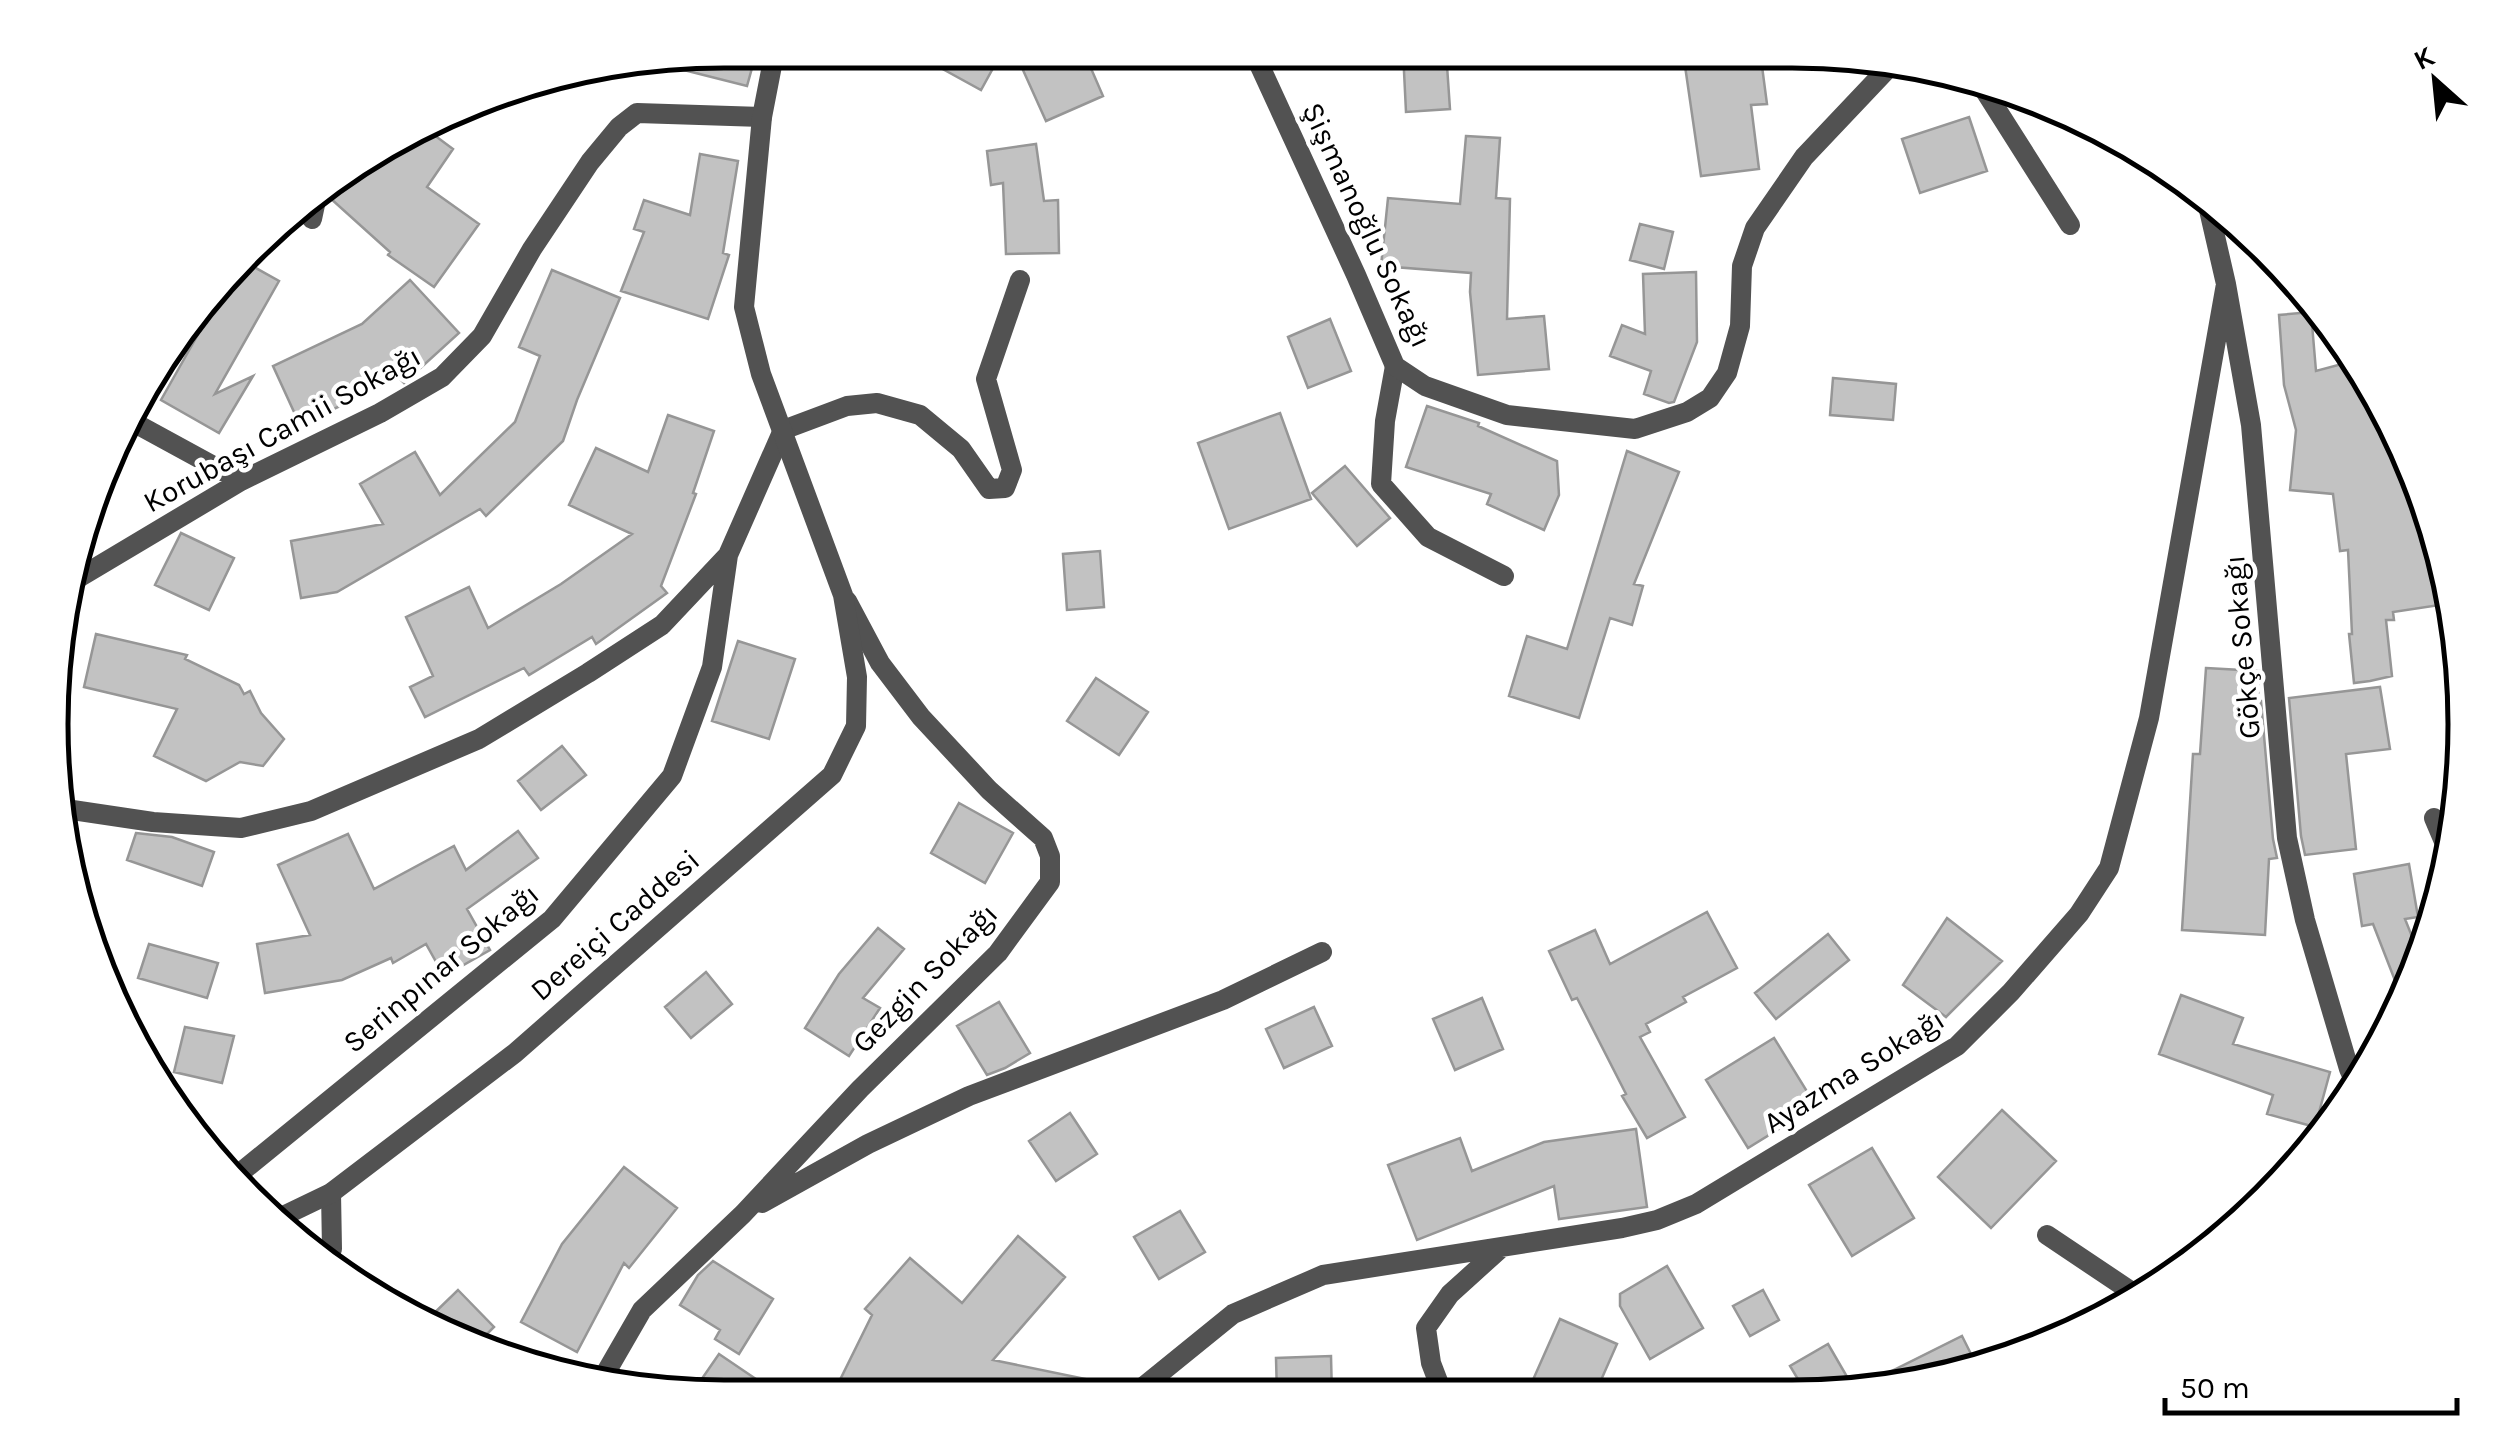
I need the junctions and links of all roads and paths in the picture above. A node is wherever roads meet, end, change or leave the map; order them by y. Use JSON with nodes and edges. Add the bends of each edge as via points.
{"nodes":[{"id":1,"x":772,"y":68,"type":"edge"},
{"id":2,"x":1261,"y":68,"type":"edge"},
{"id":3,"x":1883,"y":74,"type":"edge"},
{"id":4,"x":1990,"y":98,"type":"edge"},
{"id":5,"x":762,"y":117,"type":"junction"},
{"id":6,"x":314,"y":212,"type":"edge"},
{"id":7,"x":312,"y":219,"type":"dead end"},
{"id":8,"x":2211,"y":220,"type":"edge"},
{"id":9,"x":2070,"y":226,"type":"dead end"},
{"id":10,"x":1020,"y":280,"type":"dead end"},
{"id":11,"x":2226,"y":284,"type":"junction"},
{"id":12,"x":1396,"y":366,"type":"junction"},
{"id":13,"x":139,"y":426,"type":"edge"},
{"id":14,"x":783,"y":430,"type":"junction"},
{"id":15,"x":241,"y":481,"type":"junction"},
{"id":16,"x":728,"y":555,"type":"junction"},
{"id":17,"x":85,"y":574,"type":"edge"},
{"id":18,"x":1504,"y":576,"type":"dead end"},
{"id":19,"x":844,"y":595,"type":"junction"},
{"id":20,"x":73,"y":810,"type":"edge"},
{"id":21,"x":2434,"y":818,"type":"dead end"},
{"id":22,"x":2439,"y":829,"type":"edge"},
{"id":23,"x":1322,"y":952,"type":"dead end"},
{"id":24,"x":2349,"y":1069,"type":"edge"},
{"id":25,"x":243,"y":1170,"type":"edge"},
{"id":26,"x":331,"y":1193,"type":"junction"},
{"id":27,"x":287,"y":1214,"type":"edge"},
{"id":28,"x":743,"y":1214,"type":"junction"},
{"id":29,"x":2047,"y":1235,"type":"dead end"},
{"id":30,"x":1502,"y":1247,"type":"junction"},
{"id":31,"x":331,"y":1250,"type":"edge"},
{"id":32,"x":2127,"y":1288,"type":"edge"},
{"id":33,"x":607,"y":1370,"type":"edge"},
{"id":34,"x":1152,"y":1380,"type":"edge"},
{"id":35,"x":1438,"y":1380,"type":"edge"}],
"edges":[{"from":1,"to":5,"type":"street"},
{"from":2,"to":12,"type":"street","name":"Şişmanoğlu Sokağı"},
{"from":3,"to":12,"type":"street","name":"Şişmanoğlu Sokağı","via":[[1804,156],[1755,228],[1742,266],[1740,326],[1726,373],[1710,398],[1687,412],[1635,429],[1507,415],[1425,386]]},
{"from":4,"to":9,"type":"street"},
{"from":5,"to":14,"type":"street","via":[[744,307]]},
{"from":5,"to":15,"type":"street","name":"Korubaşı Camii Sokağı","via":[[637,113],[590,162],[482,336],[442,377]]},
{"from":6,"to":7,"type":"street"},
{"from":8,"to":11,"type":"street","name":"Gökçe Sokağı"},
{"from":10,"to":14,"type":"street","via":[[986,379],[1012,470],[1005,488],[989,489],[961,449],[920,415],[877,403],[847,406]]},
{"from":11,"to":24,"type":"street","name":"Gökçe Sokağı","via":[[2251,425],[2288,838]]},
{"from":11,"to":30,"type":"street","name":"Ayazma Sokağı","via":[[2148,718],[2109,868],[2079,914],[1956,1046],[1696,1204],[1622,1228]]},
{"from":12,"to":18,"type":"street","via":[[1384,420],[1381,484],[1428,538]]},
{"from":13,"to":15,"type":"street"},
{"from":14,"to":16,"type":"street"},
{"from":14,"to":19,"type":"street"},
{"from":15,"to":17,"type":"street","name":"Korubaşı Camii Sokağı"},
{"from":16,"to":20,"type":"street","via":[[662,624],[588,674],[478,740],[312,812],[241,828]]},
{"from":16,"to":25,"type":"street","name":"Serinpınar Sokağı","via":[[712,667],[672,776],[552,919]]},
{"from":19,"to":26,"type":"street","name":"Dereiçi Caddesi","via":[[857,677],[856,726],[832,775],[515,1053]]},
{"from":19,"to":28,"type":"street","name":"Gezgin Sokağı","via":[[880,663],[922,717],[1044,838],[1050,882],[998,953]]},
{"from":21,"to":22,"type":"street"},
{"from":23,"to":28,"type":"street","via":[[1223,1000],[969,1096]]},
{"from":26,"to":27,"type":"street","name":"Dereiçi Caddesi"},
{"from":26,"to":31,"type":"street"},
{"from":28,"to":33,"type":"street","name":"Gezgin Sokağı","via":[[642,1310]]},
{"from":29,"to":32,"type":"street"},
{"from":30,"to":34,"type":"street","name":"Ayazma Sokağı","via":[[1323,1275],[1234,1314]]},
{"from":30,"to":35,"type":"street","via":[[1450,1294],[1426,1328]]}]}
